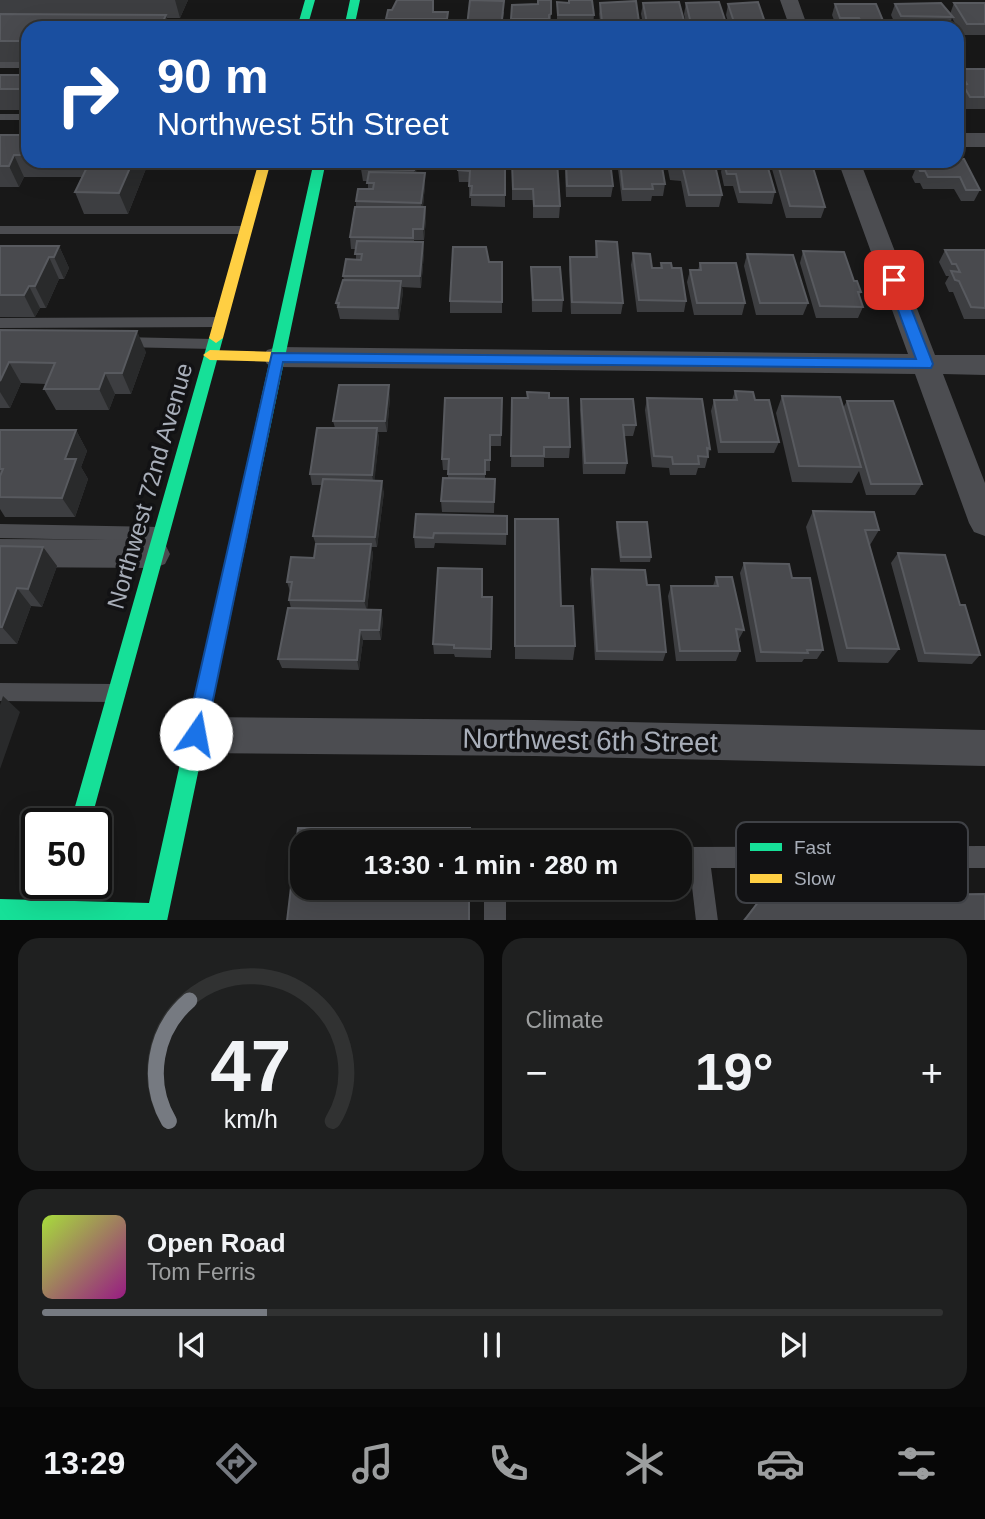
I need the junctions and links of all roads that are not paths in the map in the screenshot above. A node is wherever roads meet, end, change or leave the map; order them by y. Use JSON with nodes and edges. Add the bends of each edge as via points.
{"nodes":[{"id":1,"x":310,"y":0,"type":"edge"},
{"id":2,"x":355,"y":0,"type":"edge"},
{"id":3,"x":789,"y":0,"type":"edge"},
{"id":4,"x":304,"y":21,"type":"edge"},
{"id":5,"x":350,"y":21,"type":"edge"},
{"id":6,"x":796,"y":21,"type":"edge"},
{"id":7,"x":0,"y":65,"type":"edge"},
{"id":8,"x":21,"y":65,"type":"edge"},
{"id":9,"x":0,"y":117,"type":"edge"},
{"id":10,"x":21,"y":117,"type":"edge"},
{"id":11,"x":964,"y":140,"type":"edge"},
{"id":12,"x":985,"y":140,"type":"edge"},
{"id":13,"x":263,"y":168,"type":"edge"},
{"id":14,"x":318,"y":168,"type":"edge"},
{"id":15,"x":852,"y":168,"type":"edge"},
{"id":16,"x":0,"y":230,"type":"edge"},
{"id":17,"x":246,"y":230,"type":"junction"},
{"id":18,"x":220,"y":322,"type":"junction"},
{"id":19,"x":0,"y":323,"type":"edge"},
{"id":20,"x":105,"y":341,"type":"edge"},
{"id":21,"x":212,"y":349,"type":"junction"},
{"id":22,"x":277,"y":357,"type":"junction"},
{"id":23,"x":925,"y":364,"type":"junction"},
{"id":24,"x":985,"y":365,"type":"edge"},
{"id":25,"x":985,"y":523,"type":"edge"},
{"id":26,"x":0,"y":531,"type":"edge"},
{"id":27,"x":157,"y":544,"type":"junction"},
{"id":28,"x":0,"y":552,"type":"edge"},
{"id":29,"x":0,"y":692,"type":"edge"},
{"id":30,"x":116,"y":693,"type":"junction"},
{"id":31,"x":196,"y":734,"type":"junction"},
{"id":32,"x":985,"y":748,"type":"edge"},
{"id":33,"x":84,"y":808,"type":"edge"},
{"id":34,"x":692,"y":858,"type":"edge"},
{"id":35,"x":736,"y":858,"type":"edge"},
{"id":36,"x":692,"y":865,"type":"edge"},
{"id":37,"x":58,"y":899,"type":"edge"},
{"id":38,"x":495,"y":900,"type":"edge"},
{"id":39,"x":0,"y":910,"type":"edge"},
{"id":40,"x":54,"y":916,"type":"edge"},
{"id":41,"x":157,"y":917,"type":"edge"},
{"id":42,"x":495,"y":920,"type":"edge"},
{"id":43,"x":707,"y":920,"type":"edge"}],
"edges":[{"from":1,"to":4,"type":"main road"},
{"from":2,"to":5,"type":"main road"},
{"from":3,"to":6,"type":"street"},
{"from":7,"to":8,"type":"lane"},
{"from":9,"to":10,"type":"lane"},
{"from":11,"to":12,"type":"street"},
{"from":13,"to":17,"type":"main road","name":"Northwest 72nd Avenue"},
{"from":14,"to":22,"type":"main road"},
{"from":15,"to":23,"type":"street"},
{"from":16,"to":17,"type":"lane"},
{"from":17,"to":18,"type":"main road","name":"Northwest 72nd Avenue"},
{"from":18,"to":19,"type":"lane"},
{"from":18,"to":21,"type":"main road","name":"Northwest 72nd Avenue"},
{"from":20,"to":21,"type":"lane"},
{"from":21,"to":22,"type":"main road"},
{"from":21,"to":27,"type":"main road","name":"Northwest 72nd Avenue"},
{"from":22,"to":23,"type":"street"},
{"from":22,"to":31,"type":"main road"},
{"from":23,"to":24,"type":"street"},
{"from":23,"to":25,"type":"street"},
{"from":26,"to":27,"type":"lane"},
{"from":27,"to":28,"type":"street"},
{"from":27,"to":30,"type":"main road","name":"Northwest 72nd Avenue"},
{"from":29,"to":30,"type":"lane"},
{"from":30,"to":33,"type":"main road","name":"Northwest 72nd Avenue"},
{"from":31,"to":32,"type":"street","name":"Northwest 6th Street"},
{"from":31,"to":41,"type":"main road"},
{"from":34,"to":35,"type":"lane"},
{"from":36,"to":43,"type":"lane"},
{"from":37,"to":40,"type":"main road"},
{"from":38,"to":42,"type":"lane"},
{"from":39,"to":40,"type":"main road"},
{"from":40,"to":41,"type":"main road"}]}
